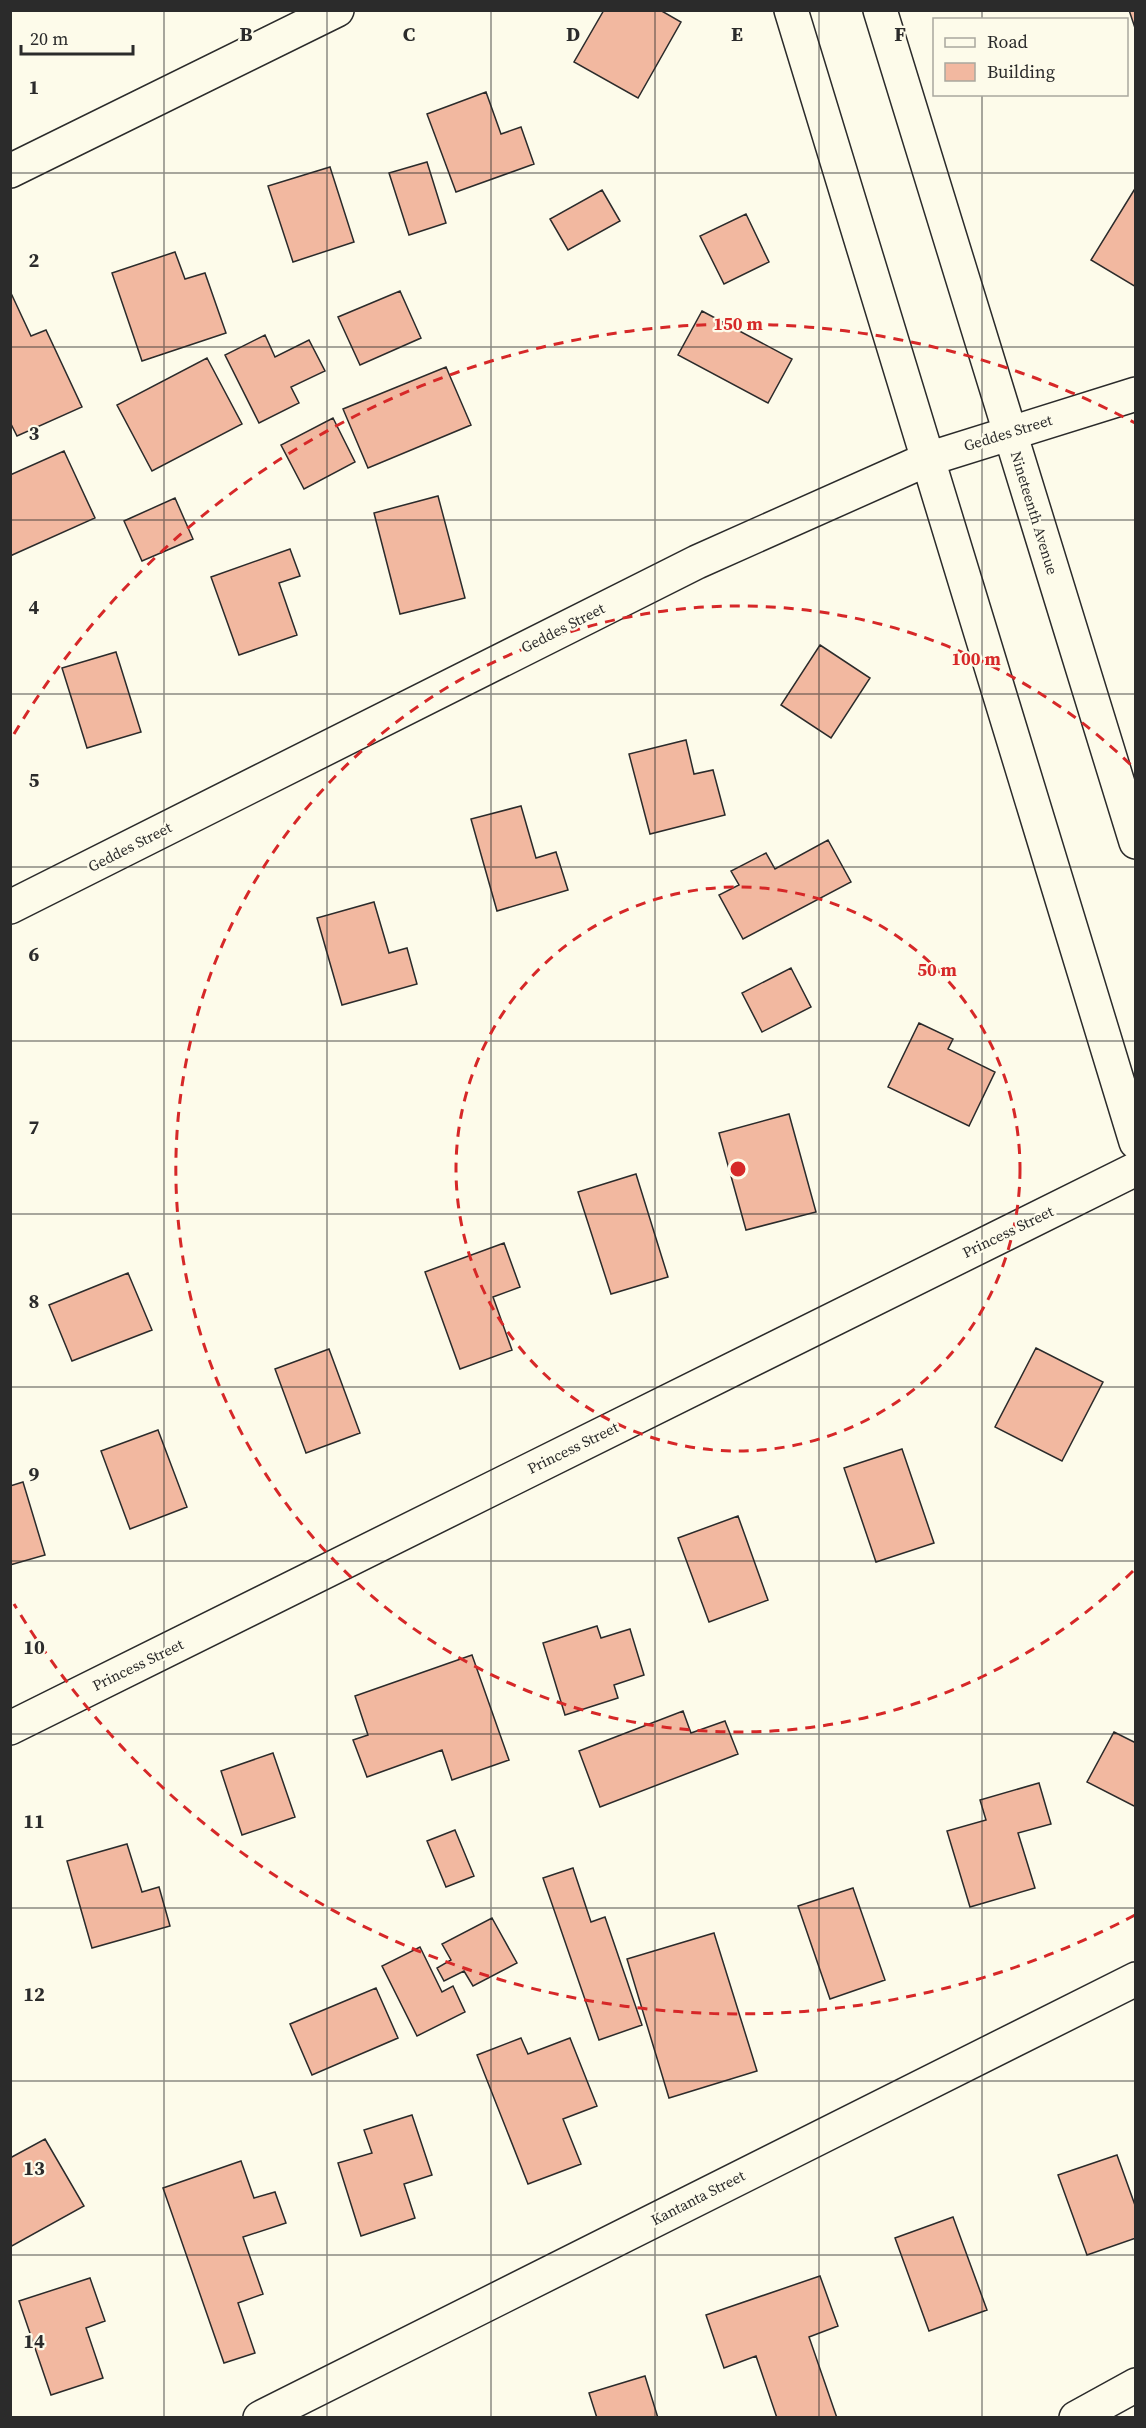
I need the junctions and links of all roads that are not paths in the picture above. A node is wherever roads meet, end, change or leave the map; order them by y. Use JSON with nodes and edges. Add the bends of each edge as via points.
{"nodes":[{"id":1,"x":337,"y":10,"type":"edge"},
{"id":2,"x":791,"y":10,"type":"edge"},
{"id":3,"x":880,"y":10,"type":"edge"},
{"id":4,"x":10,"y":171,"type":"edge"},
{"id":5,"x":1136,"y":394,"type":"edge"},
{"id":6,"x":1009,"y":433,"type":"junction"},
{"id":7,"x":928,"y":459,"type":"junction"},
{"id":8,"x":1136,"y":842,"type":"edge"},
{"id":9,"x":10,"y":907,"type":"edge"},
{"id":10,"x":1136,"y":1142,"type":"edge"},
{"id":11,"x":1136,"y":1169,"type":"edge"},
{"id":12,"x":10,"y":1728,"type":"edge"},
{"id":13,"x":1136,"y":1978,"type":"edge"},
{"id":14,"x":1136,"y":2385,"type":"edge"},
{"id":15,"x":260,"y":2418,"type":"edge"},
{"id":16,"x":1076,"y":2418,"type":"edge"}],
"edges":[{"from":1,"to":4,"type":"street"},
{"from":2,"to":7,"type":"street"},
{"from":3,"to":6,"type":"street","name":"Nineteenth Avenue"},
{"from":5,"to":6,"type":"street","name":"Geddes Street"},
{"from":6,"to":7,"type":"street","name":"Geddes Street"},
{"from":6,"to":8,"type":"street","name":"Nineteenth Avenue"},
{"from":7,"to":9,"type":"street","name":"Geddes Street","via":[[587,615]]},
{"from":7,"to":10,"type":"street"},
{"from":11,"to":12,"type":"street","name":"Princess Street"},
{"from":13,"to":15,"type":"street","name":"Kantanta Street"},
{"from":14,"to":16,"type":"street"}]}
